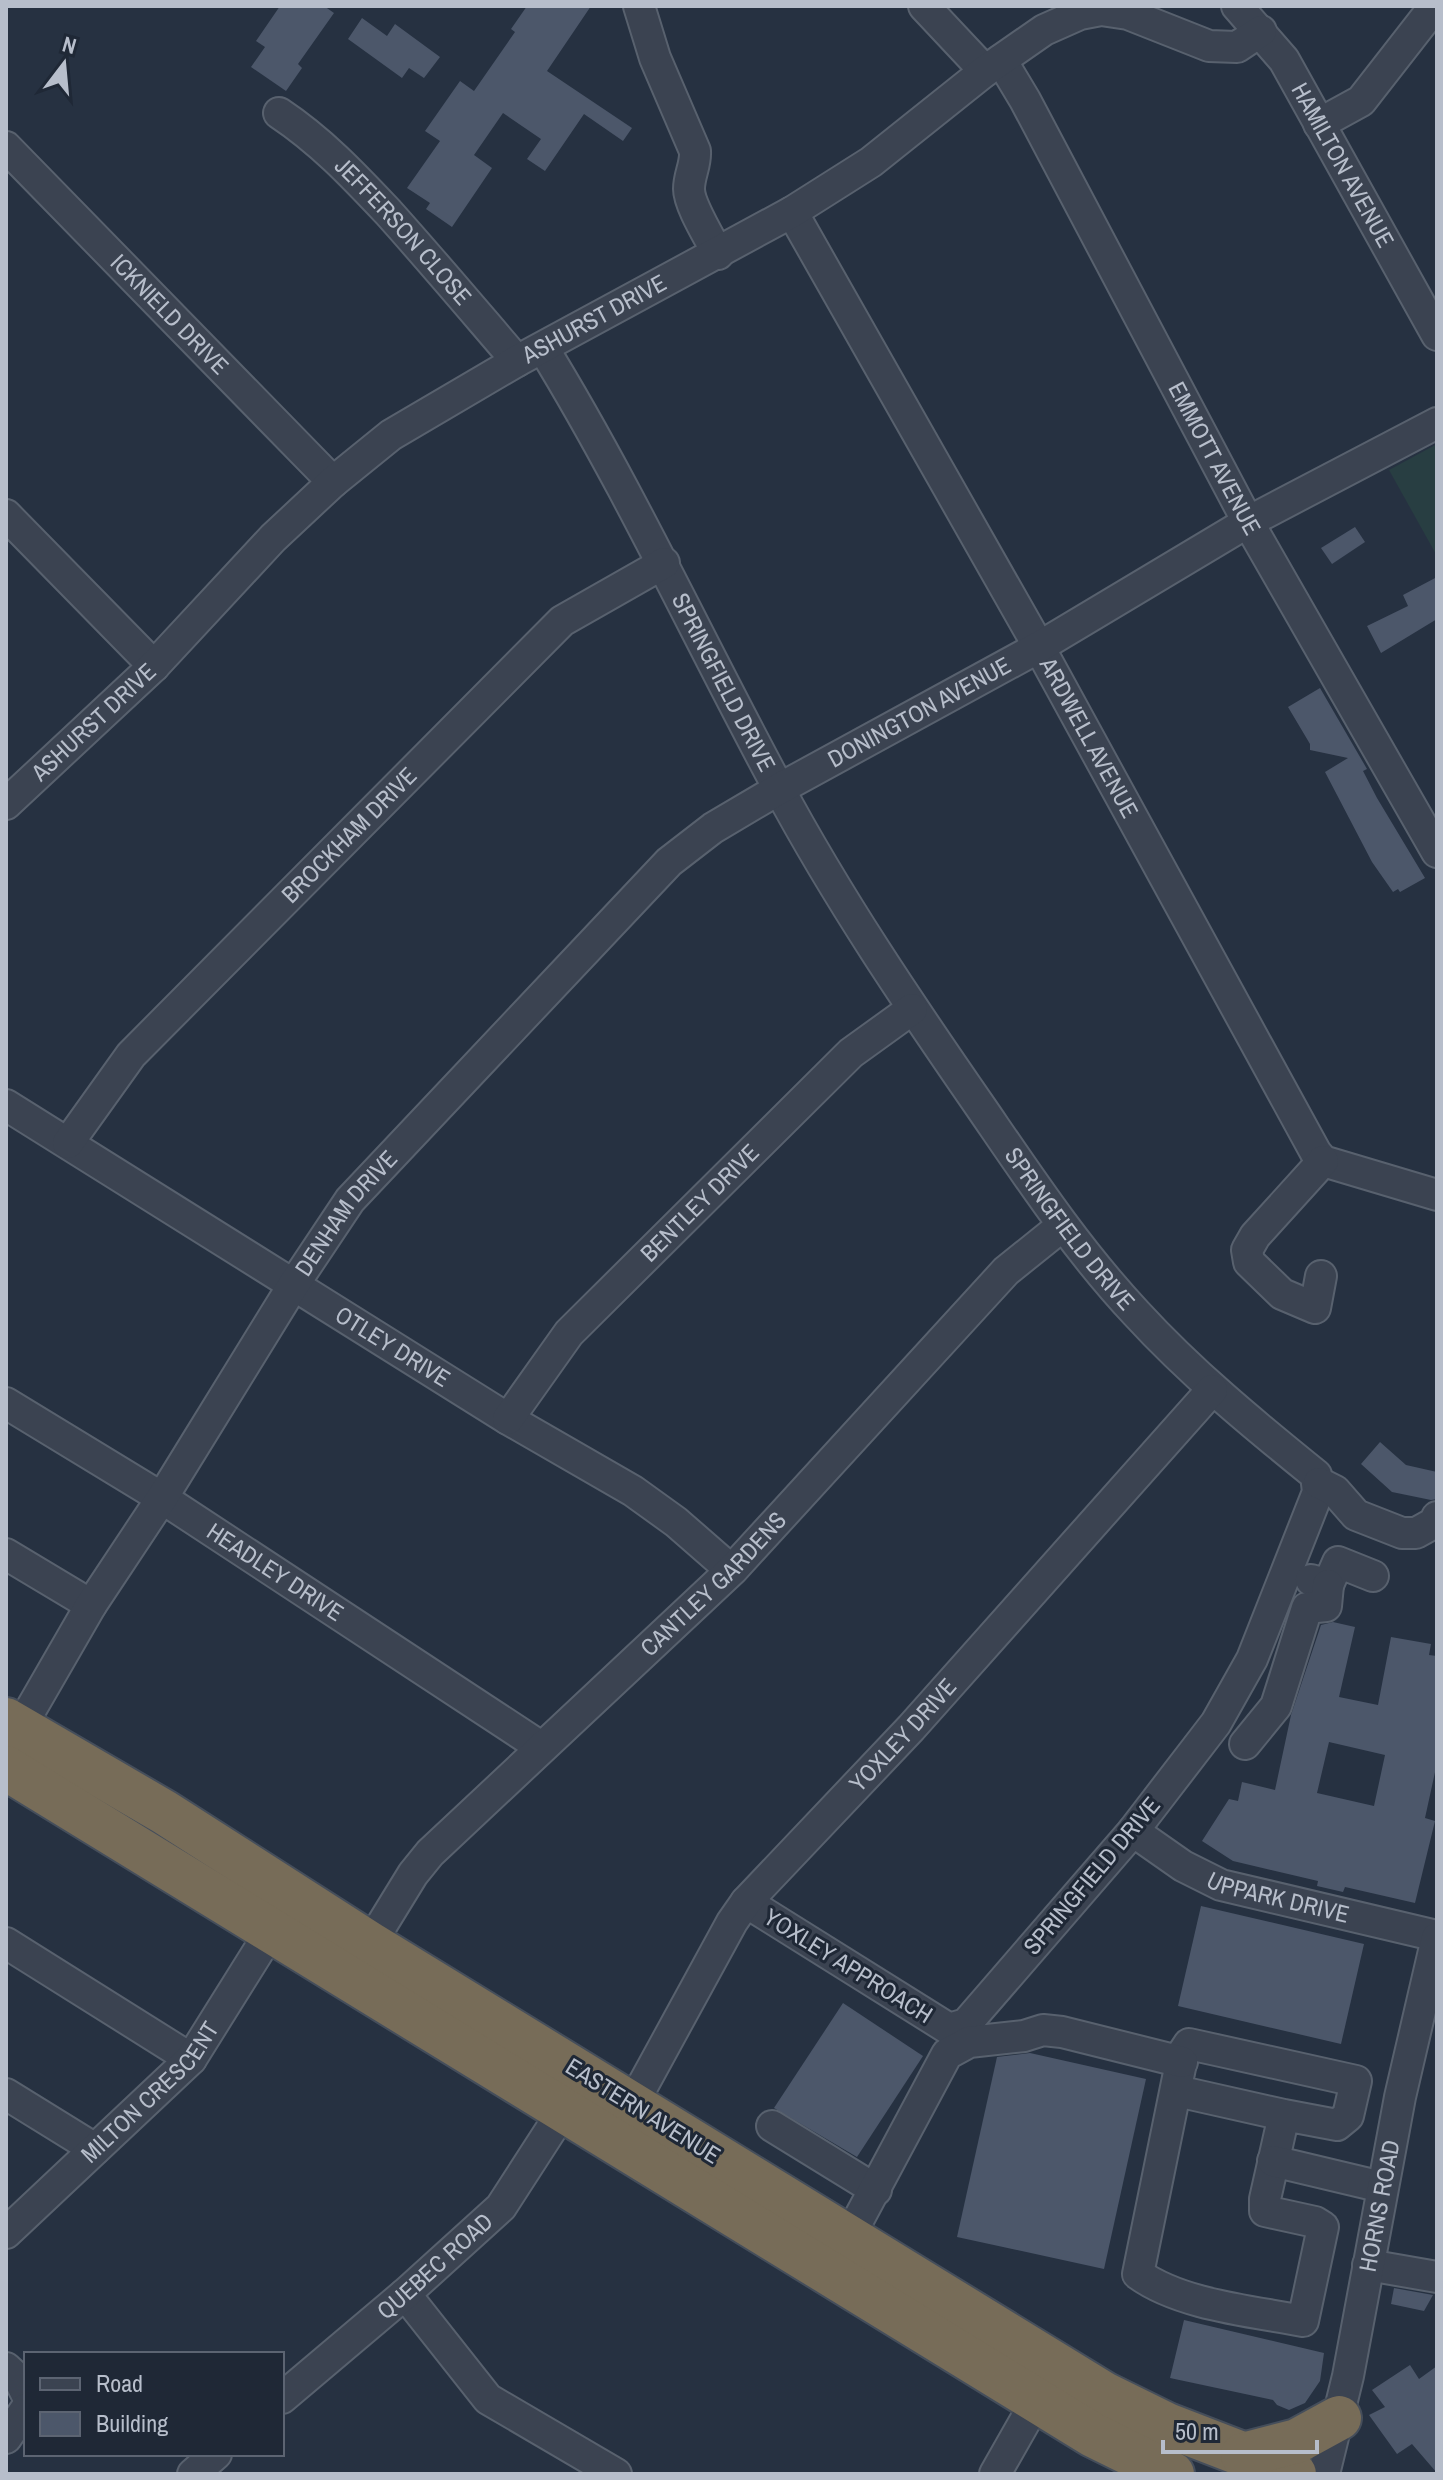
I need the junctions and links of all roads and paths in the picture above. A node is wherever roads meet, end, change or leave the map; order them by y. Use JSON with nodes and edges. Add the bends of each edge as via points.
{"nodes":[{"id":1,"x":639,"y":6,"type":"edge"},
{"id":2,"x":924,"y":6,"type":"edge"},
{"id":3,"x":1237,"y":6,"type":"edge"},
{"id":4,"x":1435,"y":6,"type":"edge"},
{"id":5,"x":1261,"y":31,"type":"junction"},
{"id":6,"x":993,"y":66,"type":"junction"},
{"id":7,"x":279,"y":113,"type":"dead end"},
{"id":8,"x":1319,"y":124,"type":"junction"},
{"id":9,"x":6,"y":147,"type":"edge"},
{"id":10,"x":792,"y":212,"type":"junction"},
{"id":11,"x":718,"y":254,"type":"junction"},
{"id":12,"x":1437,"y":335,"type":"edge"},
{"id":13,"x":530,"y":354,"type":"junction"},
{"id":14,"x":1437,"y":423,"type":"edge"},
{"id":15,"x":333,"y":482,"type":"junction"},
{"id":16,"x":6,"y":515,"type":"edge"},
{"id":17,"x":1248,"y":522,"type":"junction"},
{"id":18,"x":664,"y":563,"type":"junction"},
{"id":19,"x":1039,"y":647,"type":"junction"},
{"id":20,"x":154,"y":666,"type":"junction"},
{"id":21,"x":779,"y":789,"type":"junction"},
{"id":22,"x":6,"y":804,"type":"edge"},
{"id":23,"x":1437,"y":852,"type":"edge"},
{"id":24,"x":912,"y":1009,"type":"junction"},
{"id":25,"x":6,"y":1105,"type":"edge"},
{"id":26,"x":68,"y":1143,"type":"junction"},
{"id":27,"x":1323,"y":1161,"type":"junction"},
{"id":28,"x":1437,"y":1195,"type":"edge"},
{"id":29,"x":1062,"y":1226,"type":"junction"},
{"id":30,"x":1321,"y":1276,"type":"dead end"},
{"id":31,"x":294,"y":1284,"type":"junction"},
{"id":32,"x":1212,"y":1390,"type":"junction"},
{"id":33,"x":6,"y":1403,"type":"edge"},
{"id":34,"x":508,"y":1419,"type":"junction"},
{"id":35,"x":1319,"y":1483,"type":"junction"},
{"id":36,"x":162,"y":1498,"type":"junction"},
{"id":37,"x":1437,"y":1517,"type":"edge"},
{"id":38,"x":6,"y":1554,"type":"edge"},
{"id":39,"x":731,"y":1570,"type":"junction"},
{"id":40,"x":1286,"y":1573,"type":"junction"},
{"id":41,"x":1373,"y":1576,"type":"dead end"},
{"id":42,"x":1328,"y":1585,"type":"junction"},
{"id":43,"x":91,"y":1605,"type":"junction"},
{"id":44,"x":11,"y":1739,"type":"edge"},
{"id":45,"x":1245,"y":1744,"type":"dead end"},
{"id":46,"x":541,"y":1747,"type":"junction"},
{"id":47,"x":1133,"y":1831,"type":"junction"},
{"id":48,"x":746,"y":1902,"type":"junction"},
{"id":49,"x":271,"y":1931,"type":"junction"},
{"id":50,"x":1437,"y":1937,"type":"edge"},
{"id":51,"x":6,"y":1943,"type":"edge"},
{"id":52,"x":370,"y":1944,"type":"junction"},
{"id":53,"x":948,"y":2042,"type":"junction"},
{"id":54,"x":191,"y":2059,"type":"junction"},
{"id":55,"x":1179,"y":2077,"type":"junction"},
{"id":56,"x":6,"y":2094,"type":"edge"},
{"id":57,"x":632,"y":2105,"type":"junction"},
{"id":58,"x":563,"y":2111,"type":"junction"},
{"id":59,"x":1284,"y":2115,"type":"junction"},
{"id":60,"x":772,"y":2126,"type":"dead end"},
{"id":61,"x":95,"y":2149,"type":"junction"},
{"id":62,"x":1273,"y":2161,"type":"junction"},
{"id":63,"x":1382,"y":2187,"type":"junction"},
{"id":64,"x":876,"y":2190,"type":"junction"},
{"id":65,"x":6,"y":2233,"type":"edge"},
{"id":66,"x":849,"y":2237,"type":"junction"},
{"id":67,"x":1368,"y":2265,"type":"junction"},
{"id":68,"x":1437,"y":2277,"type":"edge"},
{"id":69,"x":405,"y":2294,"type":"junction"},
{"id":70,"x":6,"y":2368,"type":"edge"},
{"id":71,"x":24,"y":2389,"type":"edge"},
{"id":72,"x":284,"y":2396,"type":"edge"},
{"id":73,"x":1037,"y":2400,"type":"junction"},
{"id":74,"x":24,"y":2412,"type":"edge"},
{"id":75,"x":1339,"y":2418,"type":"junction"},
{"id":76,"x":6,"y":2438,"type":"edge"},
{"id":77,"x":1237,"y":2464,"type":"edge"},
{"id":78,"x":616,"y":2474,"type":"edge"},
{"id":79,"x":995,"y":2474,"type":"edge"},
{"id":80,"x":1172,"y":2474,"type":"edge"},
{"id":81,"x":1294,"y":2474,"type":"edge"},
{"id":82,"x":1324,"y":2474,"type":"edge"}],
"edges":[{"from":1,"to":11,"type":"street","via":[[695,151],[688,193]]},
{"from":2,"to":6,"type":"street","name":"EMMOTT AVENUE"},
{"from":3,"to":5,"type":"street","name":"HAMILTON AVENUE"},
{"from":4,"to":8,"type":"street","via":[[1361,101]]},
{"from":5,"to":6,"type":"street","name":"ASHURST DRIVE","via":[[1242,45],[1209,46],[1128,14],[1092,10],[1044,30]]},
{"from":5,"to":8,"type":"street","name":"HAMILTON AVENUE","via":[[1284,60]]},
{"from":6,"to":10,"type":"street","name":"ASHURST DRIVE","via":[[871,162]]},
{"from":6,"to":17,"type":"street","name":"EMMOTT AVENUE","via":[[1025,100]]},
{"from":7,"to":13,"type":"street","name":"JEFFERSON CLOSE","via":[[337,157],[427,255]]},
{"from":8,"to":12,"type":"street","name":"HAMILTON AVENUE"},
{"from":9,"to":15,"type":"street","name":"ICKNIELD DRIVE"},
{"from":10,"to":11,"type":"street","name":"ASHURST DRIVE"},
{"from":10,"to":19,"type":"street","name":"ARDWELL AVENUE"},
{"from":11,"to":13,"type":"street","name":"ASHURST DRIVE"},
{"from":13,"to":15,"type":"street","name":"ASHURST DRIVE","via":[[391,435]]},
{"from":13,"to":18,"type":"street","name":"SPRINGFIELD DRIVE","via":[[590,424]]},
{"from":14,"to":17,"type":"street","name":"DONINGTON AVENUE"},
{"from":15,"to":20,"type":"street","name":"ASHURST DRIVE"},
{"from":16,"to":20,"type":"street"},
{"from":17,"to":19,"type":"street","name":"DONINGTON AVENUE"},
{"from":17,"to":23,"type":"street","name":"EMMOTT AVENUE"},
{"from":18,"to":21,"type":"street","name":"SPRINGFIELD DRIVE"},
{"from":18,"to":26,"type":"street","name":"BROCKHAM DRIVE","via":[[562,621],[131,1055]]},
{"from":19,"to":21,"type":"street","name":"DONINGTON AVENUE"},
{"from":19,"to":27,"type":"street","name":"ARDWELL AVENUE"},
{"from":20,"to":22,"type":"street","name":"ASHURST DRIVE"},
{"from":21,"to":24,"type":"street","name":"SPRINGFIELD DRIVE"},
{"from":21,"to":31,"type":"street","name":"DENHAM DRIVE","via":[[669,862],[350,1200]]},
{"from":24,"to":29,"type":"street","name":"SPRINGFIELD DRIVE"},
{"from":24,"to":34,"type":"street","name":"BENTLEY DRIVE","via":[[851,1053],[569,1333]]},
{"from":25,"to":26,"type":"street","name":"OTLEY DRIVE"},
{"from":26,"to":31,"type":"street","name":"OTLEY DRIVE"},
{"from":27,"to":28,"type":"street"},
{"from":27,"to":30,"type":"street","via":[[1247,1250],[1249,1262],[1282,1294],[1315,1308]]},
{"from":29,"to":32,"type":"street","name":"SPRINGFIELD DRIVE","via":[[1135,1313]]},
{"from":29,"to":39,"type":"street","name":"CANTLEY GARDENS","via":[[1006,1271]]},
{"from":31,"to":34,"type":"street","name":"OTLEY DRIVE"},
{"from":31,"to":36,"type":"street","name":"DENHAM DRIVE"},
{"from":32,"to":35,"type":"street","name":"SPRINGFIELD DRIVE","via":[[1316,1475]]},
{"from":32,"to":48,"type":"street","name":"YOXLEY DRIVE","via":[[911,1728]]},
{"from":33,"to":36,"type":"street","name":"HEADLEY DRIVE"},
{"from":34,"to":39,"type":"street","name":"OTLEY DRIVE","via":[[633,1491]]},
{"from":35,"to":37,"type":"street","via":[[1335,1491],[1356,1515],[1402,1533],[1416,1533]]},
{"from":35,"to":40,"type":"street","name":"SPRINGFIELD DRIVE"},
{"from":36,"to":43,"type":"street","name":"DENHAM DRIVE"},
{"from":36,"to":46,"type":"street","name":"HEADLEY DRIVE"},
{"from":38,"to":43,"type":"street"},
{"from":39,"to":46,"type":"street","name":"CANTLEY GARDENS"},
{"from":40,"to":42,"type":"street"},
{"from":40,"to":47,"type":"street","name":"SPRINGFIELD DRIVE","via":[[1234,1693]]},
{"from":41,"to":42,"type":"street","via":[[1338,1562]]},
{"from":42,"to":45,"type":"street","via":[[1326,1606],[1307,1608],[1276,1706]]},
{"from":43,"to":44,"type":"street","name":"DENHAM DRIVE"},
{"from":44,"to":49,"type":"highway","name":"EASTERN AVENUE"},
{"from":44,"to":52,"type":"highway","name":"EASTERN AVENUE","via":[[164,1812]]},
{"from":46,"to":52,"type":"street","name":"CANTLEY GARDENS","via":[[430,1853]]},
{"from":47,"to":50,"type":"street","name":"UPPARK DRIVE","via":[[1221,1885]]},
{"from":47,"to":53,"type":"street","name":"SPRINGFIELD DRIVE"},
{"from":48,"to":53,"type":"street","name":"YOXLEY APPROACH"},
{"from":48,"to":57,"type":"street","name":"YOXLEY DRIVE"},
{"from":49,"to":54,"type":"street","name":"MILTON CRESCENT"},
{"from":49,"to":58,"type":"highway","name":"EASTERN AVENUE"},
{"from":50,"to":63,"type":"street","name":"HORNS ROAD"},
{"from":51,"to":54,"type":"street"},
{"from":52,"to":57,"type":"highway","name":"EASTERN AVENUE"},
{"from":53,"to":55,"type":"street","via":[[1062,2032]]},
{"from":53,"to":64,"type":"street","name":"SPRINGFIELD DRIVE"},
{"from":54,"to":61,"type":"street","name":"MILTON CRESCENT"},
{"from":55,"to":59,"type":"street"},
{"from":55,"to":59,"type":"street","via":[[1189,2044],[1356,2081],[1348,2116],[1337,2125]]},
{"from":55,"to":62,"type":"street","via":[[1138,2274],[1187,2297],[1303,2321],[1323,2227],[1265,2211]]},
{"from":56,"to":61,"type":"street"},
{"from":57,"to":66,"type":"highway","name":"EASTERN AVENUE"},
{"from":58,"to":69,"type":"street","name":"QUEBEC ROAD","via":[[508,2200]]},
{"from":58,"to":73,"type":"highway","name":"EASTERN AVENUE"},
{"from":59,"to":62,"type":"street"},
{"from":60,"to":64,"type":"street"},
{"from":61,"to":65,"type":"street","name":"MILTON CRESCENT"},
{"from":62,"to":63,"type":"street"},
{"from":63,"to":67,"type":"street","name":"HORNS ROAD"},
{"from":64,"to":66,"type":"street","name":"SPRINGFIELD DRIVE"},
{"from":66,"to":77,"type":"highway","name":"EASTERN AVENUE","via":[[1104,2394]]},
{"from":67,"to":68,"type":"street"},
{"from":67,"to":75,"type":"street","name":"HORNS ROAD"},
{"from":69,"to":72,"type":"street","name":"QUEBEC ROAD"},
{"from":69,"to":78,"type":"street","via":[[488,2399]]},
{"from":70,"to":71,"type":"street"},
{"from":73,"to":79,"type":"street"},
{"from":73,"to":80,"type":"highway","name":"EASTERN AVENUE"},
{"from":74,"to":76,"type":"street"},
{"from":75,"to":77,"type":"highway"},
{"from":75,"to":82,"type":"street","name":"HORNS ROAD"},
{"from":77,"to":81,"type":"highway","name":"EASTERN AVENUE"}]}
